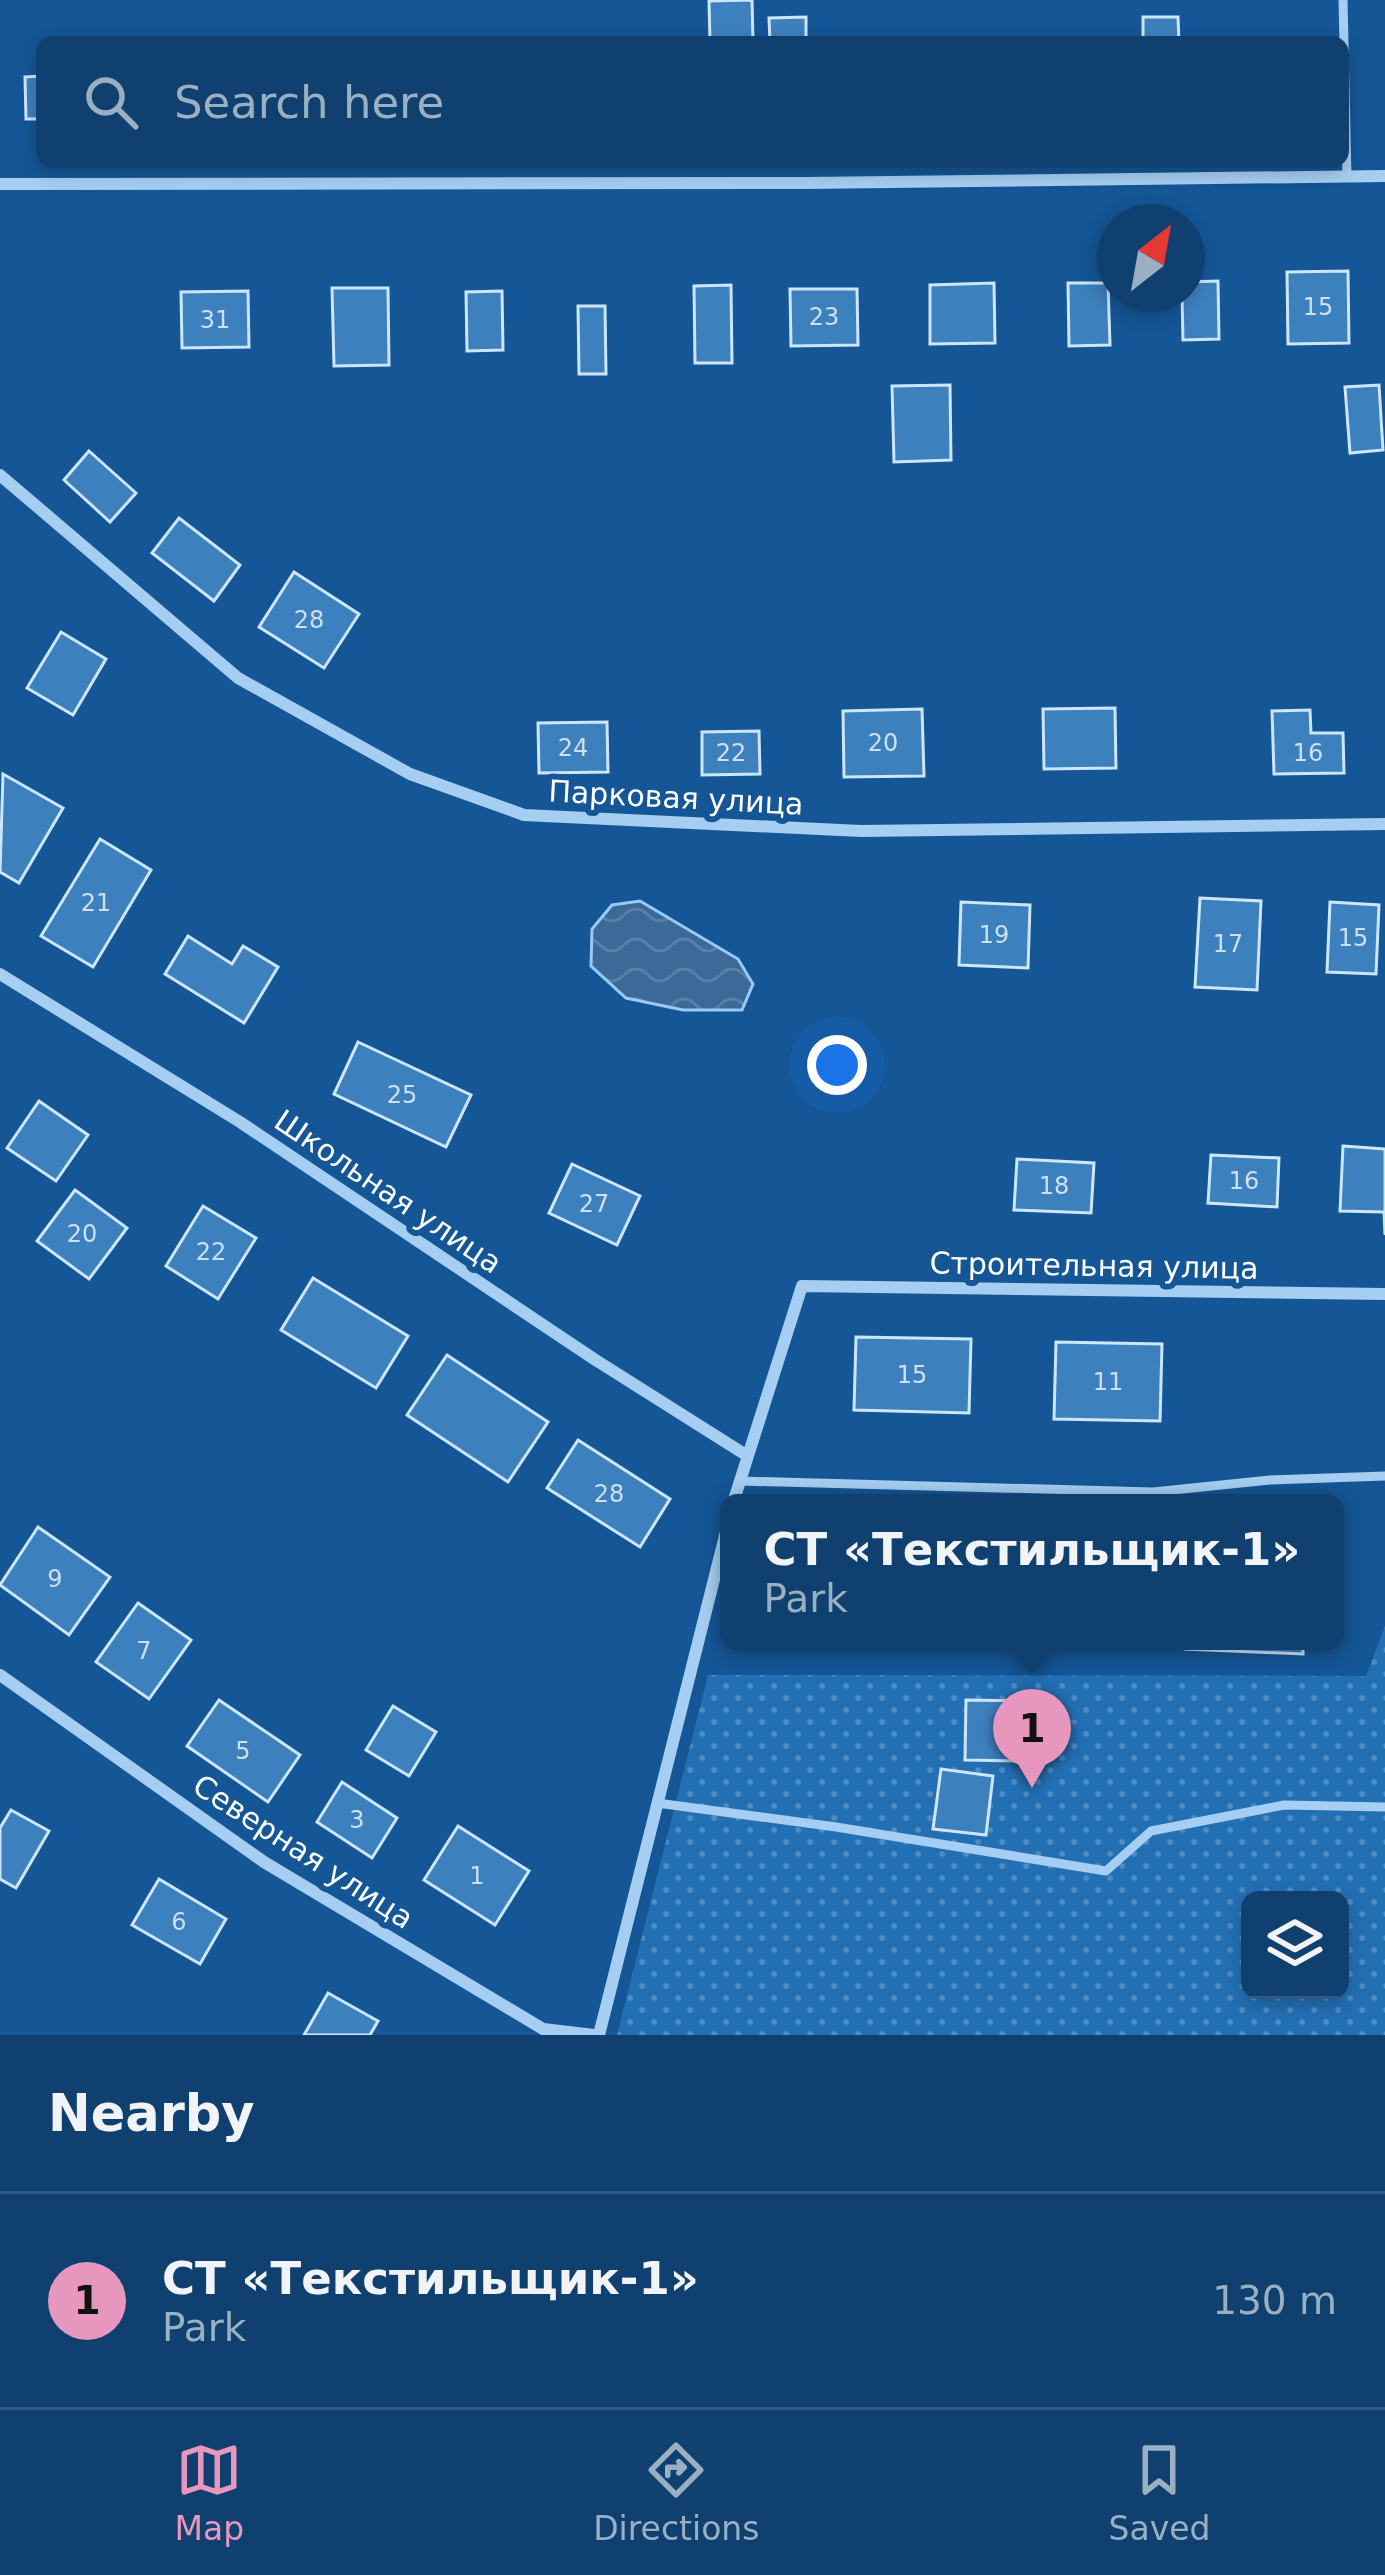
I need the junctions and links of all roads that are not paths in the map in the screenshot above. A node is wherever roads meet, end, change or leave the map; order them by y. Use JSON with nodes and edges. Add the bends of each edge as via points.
{"nodes":[{"id":1,"x":1343,"y":0,"type":"edge"},
{"id":2,"x":1344,"y":36,"type":"edge"},
{"id":3,"x":1347,"y":168,"type":"edge"},
{"id":4,"x":1385,"y":176,"type":"edge"},
{"id":5,"x":1347,"y":177,"type":"junction"},
{"id":6,"x":0,"y":184,"type":"edge"},
{"id":7,"x":0,"y":476,"type":"edge"},
{"id":8,"x":1385,"y":824,"type":"edge"},
{"id":9,"x":0,"y":974,"type":"edge"},
{"id":10,"x":1385,"y":1294,"type":"edge"},
{"id":11,"x":746,"y":1455,"type":"junction"},
{"id":12,"x":1385,"y":1476,"type":"edge"},
{"id":13,"x":739,"y":1481,"type":"junction"},
{"id":14,"x":735,"y":1494,"type":"edge"},
{"id":15,"x":720,"y":1555,"type":"edge"},
{"id":16,"x":0,"y":1676,"type":"edge"},
{"id":17,"x":657,"y":1803,"type":"junction"},
{"id":18,"x":1385,"y":1807,"type":"edge"},
{"id":19,"x":597,"y":2035,"type":"edge"}],
"edges":[{"from":1,"to":2,"type":"lane"},
{"from":3,"to":5,"type":"lane"},
{"from":4,"to":5,"type":"street"},
{"from":5,"to":6,"type":"street"},
{"from":7,"to":8,"type":"street","name":"Парковая улица","via":[[238,678],[410,775],[524,815],[861,831]]},
{"from":9,"to":11,"type":"street","name":"Школьная улица"},
{"from":10,"to":11,"type":"street","name":"Строительная улица","via":[[802,1286]]},
{"from":11,"to":13,"type":"street"},
{"from":12,"to":13,"type":"lane","via":[[1153,1492]]},
{"from":13,"to":14,"type":"street"},
{"from":15,"to":17,"type":"street"},
{"from":16,"to":19,"type":"street","name":"Северная улица","via":[[264,1862],[543,2029]]},
{"from":17,"to":18,"type":"lane","via":[[1106,1871],[1151,1831],[1284,1805]]},
{"from":17,"to":19,"type":"street"}]}
